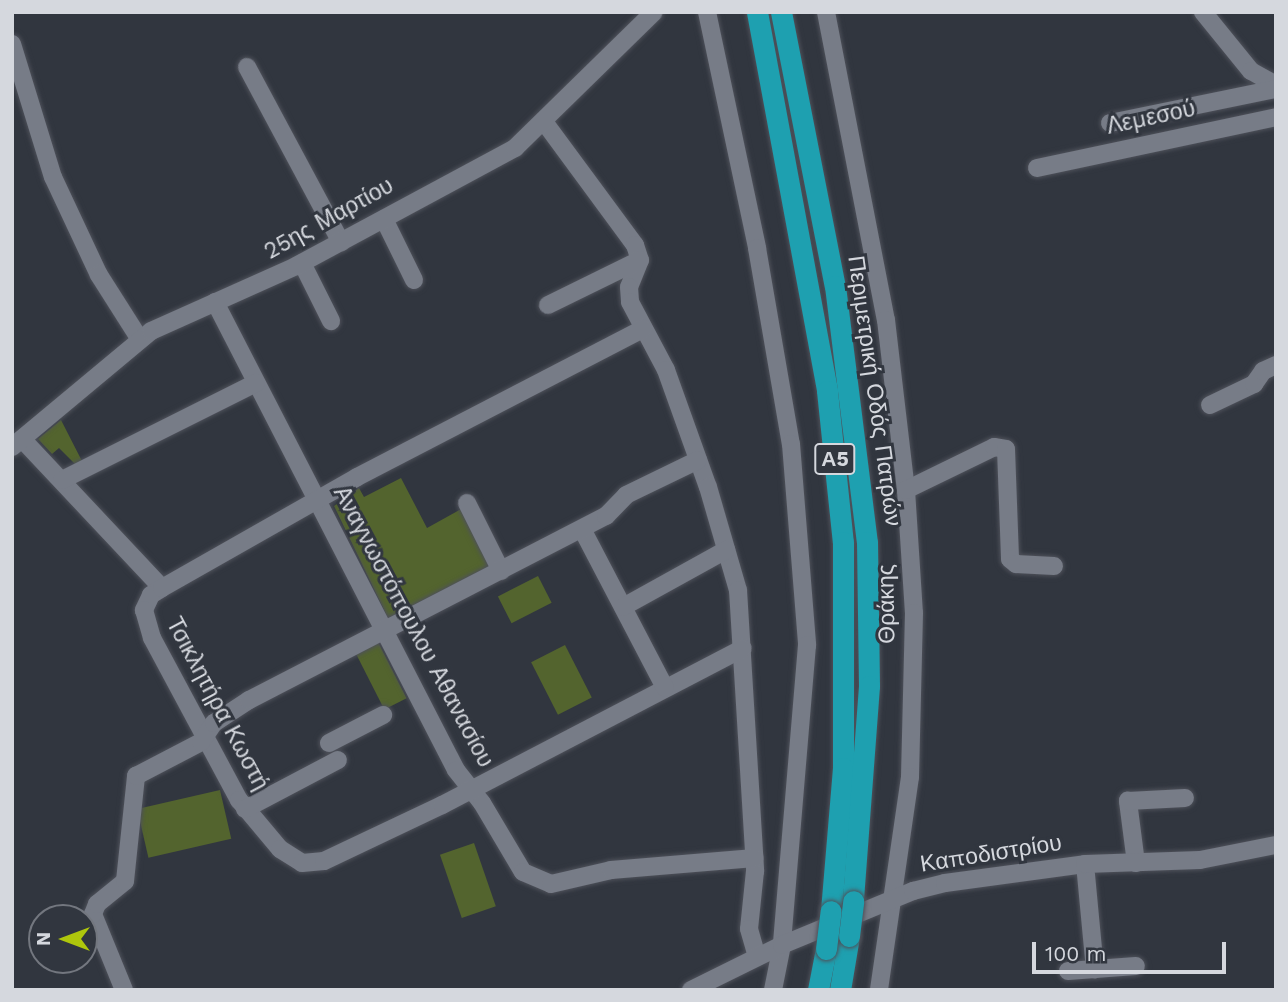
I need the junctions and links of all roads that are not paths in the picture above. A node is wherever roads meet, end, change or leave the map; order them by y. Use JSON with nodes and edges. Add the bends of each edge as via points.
{"nodes":[{"id":1,"x":653,"y":12,"type":"edge"},
{"id":2,"x":708,"y":12,"type":"edge"},
{"id":3,"x":757,"y":12,"type":"edge"},
{"id":4,"x":781,"y":12,"type":"edge"},
{"id":5,"x":826,"y":12,"type":"edge"},
{"id":6,"x":1203,"y":12,"type":"edge"},
{"id":7,"x":12,"y":44,"type":"edge"},
{"id":8,"x":247,"y":67,"type":"dead end"},
{"id":9,"x":1276,"y":87,"type":"edge"},
{"id":10,"x":1276,"y":117,"type":"edge"},
{"id":11,"x":545,"y":123,"type":"junction"},
{"id":12,"x":1110,"y":123,"type":"dead end"},
{"id":13,"x":1037,"y":167,"type":"dead end"},
{"id":14,"x":384,"y":219,"type":"junction"},
{"id":15,"x":341,"y":242,"type":"junction"},
{"id":16,"x":640,"y":260,"type":"junction"},
{"id":17,"x":302,"y":263,"type":"junction"},
{"id":18,"x":414,"y":280,"type":"dead end"},
{"id":19,"x":215,"y":302,"type":"junction"},
{"id":20,"x":548,"y":305,"type":"dead end"},
{"id":21,"x":331,"y":321,"type":"dead end"},
{"id":22,"x":643,"y":329,"type":"junction"},
{"id":23,"x":139,"y":338,"type":"junction"},
{"id":24,"x":1276,"y":365,"type":"edge"},
{"id":25,"x":256,"y":383,"type":"junction"},
{"id":26,"x":1210,"y":405,"type":"dead end"},
{"id":27,"x":17,"y":443,"type":"edge"},
{"id":28,"x":698,"y":460,"type":"junction"},
{"id":29,"x":62,"y":480,"type":"junction"},
{"id":30,"x":906,"y":490,"type":"junction"},
{"id":31,"x":316,"y":500,"type":"junction"},
{"id":32,"x":467,"y":503,"type":"dead end"},
{"id":33,"x":582,"y":528,"type":"junction"},
{"id":34,"x":726,"y":550,"type":"junction"},
{"id":35,"x":1054,"y":566,"type":"dead end"},
{"id":36,"x":501,"y":571,"type":"junction"},
{"id":37,"x":162,"y":588,"type":"junction"},
{"id":38,"x":623,"y":607,"type":"junction"},
{"id":39,"x":383,"y":630,"type":"junction"},
{"id":40,"x":743,"y":648,"type":"junction"},
{"id":41,"x":665,"y":688,"type":"junction"},
{"id":42,"x":383,"y":715,"type":"dead end"},
{"id":43,"x":205,"y":734,"type":"junction"},
{"id":44,"x":329,"y":743,"type":"dead end"},
{"id":45,"x":338,"y":760,"type":"dead end"},
{"id":46,"x":471,"y":788,"type":"junction"},
{"id":47,"x":1185,"y":798,"type":"dead end"},
{"id":48,"x":245,"y":809,"type":"junction"},
{"id":49,"x":1276,"y":845,"type":"edge"},
{"id":50,"x":754,"y":858,"type":"junction"},
{"id":51,"x":1136,"y":863,"type":"junction"},
{"id":52,"x":1085,"y":864,"type":"junction"},
{"id":53,"x":894,"y":898,"type":"junction"},
{"id":54,"x":782,"y":945,"type":"junction"},
{"id":55,"x":757,"y":957,"type":"junction"},
{"id":56,"x":1136,"y":965,"type":"dead end"},
{"id":57,"x":1095,"y":970,"type":"junction"},
{"id":58,"x":1068,"y":971,"type":"dead end"},
{"id":59,"x":124,"y":990,"type":"edge"},
{"id":60,"x":691,"y":990,"type":"edge"},
{"id":61,"x":773,"y":990,"type":"edge"},
{"id":62,"x":818,"y":990,"type":"edge"},
{"id":63,"x":840,"y":990,"type":"edge"},
{"id":64,"x":879,"y":990,"type":"edge"}],
"edges":[{"from":1,"to":11,"type":"street","name":"25ης Μαρτίου"},
{"from":2,"to":54,"type":"street","via":[[789,431],[804,605],[807,645]]},
{"from":3,"to":62,"type":"highway","name":"Περιμετρική Οδός Πατρών","number":"Α5","bridge":true,"via":[[823,366],[843,542],[844,744],[831,911]]},
{"from":4,"to":63,"type":"highway","name":"Περιμετρική Οδός Πατρών","number":"Α5","bridge":true,"via":[[835,286],[867,542],[869,686],[853,901]]},
{"from":5,"to":30,"type":"street","name":"Θράκης","via":[[886,320]]},
{"from":6,"to":9,"type":"street","via":[[1251,71]]},
{"from":7,"to":23,"type":"street","via":[[53,177],[99,275]]},
{"from":8,"to":15,"type":"street"},
{"from":9,"to":12,"type":"street"},
{"from":10,"to":13,"type":"street","name":"Λεμεσού"},
{"from":11,"to":14,"type":"street","name":"25ης Μαρτίου","via":[[501,157]]},
{"from":11,"to":16,"type":"street","via":[[631,238]]},
{"from":14,"to":15,"type":"street","name":"25ης Μαρτίου"},
{"from":14,"to":18,"type":"street"},
{"from":15,"to":17,"type":"street","name":"25ης Μαρτίου"},
{"from":16,"to":20,"type":"street"},
{"from":16,"to":22,"type":"street","via":[[629,293]]},
{"from":17,"to":19,"type":"street","name":"25ης Μαρτίου"},
{"from":17,"to":21,"type":"street"},
{"from":19,"to":23,"type":"street","name":"25ης Μαρτίου"},
{"from":19,"to":25,"type":"street","name":"Αναγνωστόπουλου Αθανασίου"},
{"from":22,"to":28,"type":"street","via":[[666,370]]},
{"from":22,"to":31,"type":"street"},
{"from":23,"to":27,"type":"street","name":"25ης Μαρτίου"},
{"from":24,"to":26,"type":"street","via":[[1263,371],[1254,384]]},
{"from":25,"to":29,"type":"street"},
{"from":25,"to":31,"type":"street","name":"Αναγνωστόπουλου Αθανασίου"},
{"from":27,"to":29,"type":"street","name":"Τσικλητήρα Κωστή"},
{"from":28,"to":33,"type":"street","via":[[626,495],[606,516]]},
{"from":28,"to":34,"type":"street"},
{"from":29,"to":37,"type":"street","name":"Τσικλητήρα Κωστή"},
{"from":30,"to":35,"type":"street","via":[[994,447],[1006,449],[1010,559],[1016,564]]},
{"from":30,"to":53,"type":"street","name":"Θράκης","via":[[914,613],[910,777]]},
{"from":31,"to":37,"type":"street"},
{"from":31,"to":39,"type":"street","name":"Αναγνωστόπουλου Αθανασίου"},
{"from":32,"to":36,"type":"street"},
{"from":33,"to":36,"type":"street"},
{"from":33,"to":38,"type":"street"},
{"from":34,"to":38,"type":"street"},
{"from":34,"to":40,"type":"street","via":[[738,590]]},
{"from":36,"to":39,"type":"street"},
{"from":37,"to":43,"type":"street","name":"Τσικλητήρα Κωστή","via":[[146,602],[144,619]]},
{"from":38,"to":41,"type":"street"},
{"from":39,"to":43,"type":"street","via":[[249,700]]},
{"from":39,"to":46,"type":"street","name":"Αναγνωστόπουλου Αθανασίου","via":[[456,770]]},
{"from":40,"to":41,"type":"street"},
{"from":40,"to":50,"type":"street"},
{"from":41,"to":46,"type":"street"},
{"from":42,"to":44,"type":"street"},
{"from":43,"to":48,"type":"street","name":"Τσικλητήρα Κωστή"},
{"from":43,"to":59,"type":"street","via":[[196,745],[136,776],[125,881],[97,904],[93,914]]},
{"from":45,"to":48,"type":"street"},
{"from":46,"to":48,"type":"street","name":"Τσικλητήρα Κωστή","via":[[324,861],[302,863],[280,849]]},
{"from":46,"to":50,"type":"street","name":"Αναγνωστόπουλου Αθανασίου","via":[[516,863],[542,883],[611,870]]},
{"from":47,"to":51,"type":"street","via":[[1128,802]]},
{"from":49,"to":51,"type":"street","name":"Καποδιστρίου","via":[[1200,860]]},
{"from":50,"to":55,"type":"street","via":[[749,929]]},
{"from":51,"to":52,"type":"street","name":"Καποδιστρίου"},
{"from":52,"to":53,"type":"street","name":"Καποδιστρίου","via":[[989,874]]},
{"from":52,"to":57,"type":"street"},
{"from":53,"to":54,"type":"street","name":"Καποδιστρίου"},
{"from":53,"to":64,"type":"street","name":"Θράκης"},
{"from":54,"to":55,"type":"street","name":"Καποδιστρίου"},
{"from":54,"to":61,"type":"street"},
{"from":55,"to":60,"type":"street","name":"Καποδιστρίου"},
{"from":56,"to":57,"type":"street"},
{"from":57,"to":58,"type":"street"}]}
